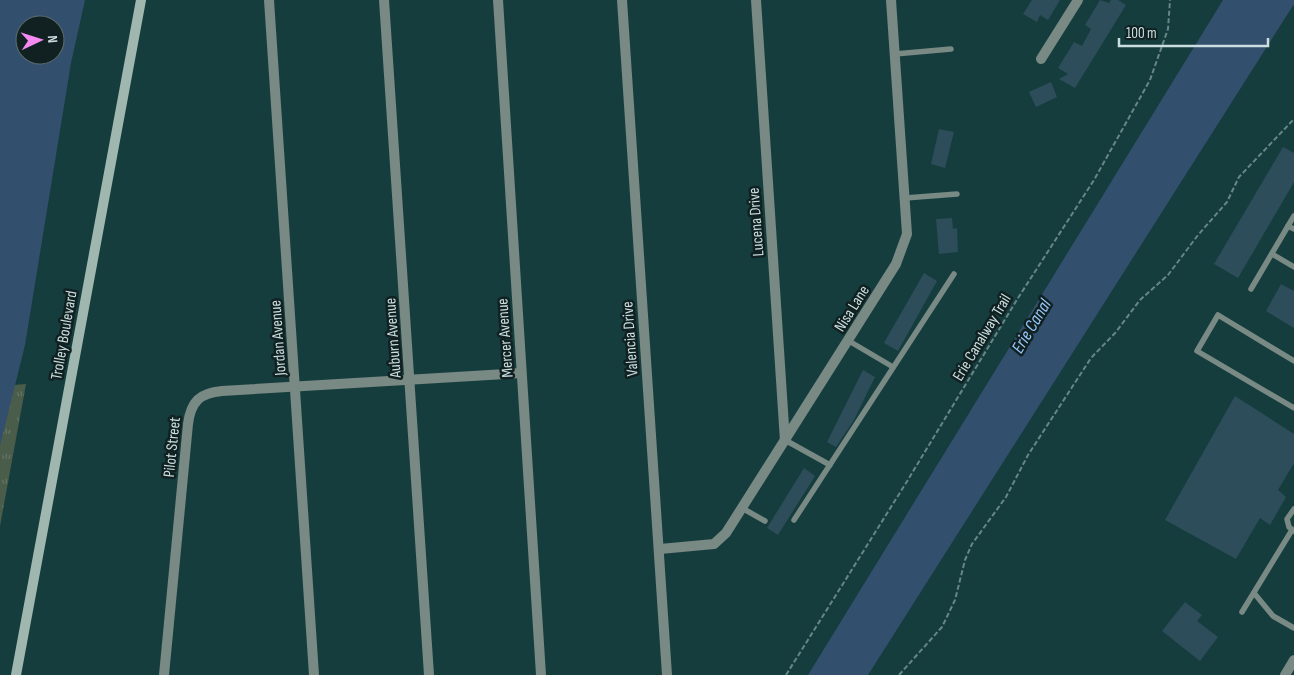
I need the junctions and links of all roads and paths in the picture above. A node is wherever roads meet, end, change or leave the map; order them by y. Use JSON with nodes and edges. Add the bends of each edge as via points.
{"nodes":[{"id":1,"x":141,"y":0,"type":"edge"},
{"id":2,"x":269,"y":0,"type":"edge"},
{"id":3,"x":384,"y":0,"type":"edge"},
{"id":4,"x":498,"y":0,"type":"edge"},
{"id":5,"x":622,"y":0,"type":"edge"},
{"id":6,"x":756,"y":0,"type":"edge"},
{"id":7,"x":891,"y":0,"type":"edge"},
{"id":8,"x":1078,"y":0,"type":"edge"},
{"id":9,"x":1170,"y":0,"type":"edge"},
{"id":10,"x":951,"y":49,"type":"dead end"},
{"id":11,"x":895,"y":54,"type":"junction"},
{"id":12,"x":1040,"y":59,"type":"dead end"},
{"id":13,"x":1294,"y":119,"type":"edge"},
{"id":14,"x":957,"y":194,"type":"dead end"},
{"id":15,"x":905,"y":198,"type":"junction"},
{"id":16,"x":1294,"y":216,"type":"edge"},
{"id":17,"x":1291,"y":227,"type":"edge"},
{"id":18,"x":1272,"y":254,"type":"junction"},
{"id":19,"x":1294,"y":267,"type":"edge"},
{"id":20,"x":954,"y":274,"type":"dead end"},
{"id":21,"x":1251,"y":289,"type":"dead end"},
{"id":22,"x":849,"y":341,"type":"junction"},
{"id":23,"x":1294,"y":361,"type":"edge"},
{"id":24,"x":894,"y":367,"type":"junction"},
{"id":25,"x":521,"y":373,"type":"junction"},
{"id":26,"x":410,"y":380,"type":"junction"},
{"id":27,"x":295,"y":387,"type":"junction"},
{"id":28,"x":1294,"y":408,"type":"edge"},
{"id":29,"x":785,"y":440,"type":"junction"},
{"id":30,"x":830,"y":465,"type":"junction"},
{"id":31,"x":742,"y":508,"type":"junction"},
{"id":32,"x":1294,"y":509,"type":"edge"},
{"id":33,"x":794,"y":520,"type":"dead end"},
{"id":34,"x":765,"y":521,"type":"dead end"},
{"id":35,"x":1293,"y":531,"type":"edge"},
{"id":36,"x":660,"y":549,"type":"junction"},
{"id":37,"x":1254,"y":593,"type":"junction"},
{"id":38,"x":1242,"y":612,"type":"dead end"},
{"id":39,"x":1294,"y":628,"type":"edge"},
{"id":40,"x":1294,"y":660,"type":"edge"},
{"id":41,"x":16,"y":675,"type":"edge"},
{"id":42,"x":164,"y":675,"type":"edge"},
{"id":43,"x":314,"y":675,"type":"edge"},
{"id":44,"x":429,"y":675,"type":"edge"},
{"id":45,"x":541,"y":675,"type":"edge"},
{"id":46,"x":667,"y":675,"type":"edge"},
{"id":47,"x":786,"y":675,"type":"edge"},
{"id":48,"x":899,"y":675,"type":"edge"},
{"id":49,"x":1285,"y":675,"type":"edge"}],
"edges":[{"from":1,"to":41,"type":"street","name":"Trolley Boulevard"},
{"from":2,"to":27,"type":"street","name":"Jordan Avenue"},
{"from":3,"to":26,"type":"street","name":"Auburn Avenue"},
{"from":4,"to":25,"type":"street","name":"Mercer Avenue"},
{"from":5,"to":36,"type":"street","name":"Valencia Drive"},
{"from":6,"to":29,"type":"street","name":"Lucena Drive"},
{"from":7,"to":11,"type":"street","name":"Nisa Lane"},
{"from":8,"to":12,"type":"street"},
{"from":9,"to":47,"type":"path","name":"Erie Canalway Trail","via":[[1168,29],[1150,80],[1094,180]]},
{"from":10,"to":11,"type":"lane"},
{"from":11,"to":15,"type":"street","name":"Nisa Lane"},
{"from":13,"to":48,"type":"path","via":[[1239,177],[1222,210],[1168,275],[1140,300],[1091,358],[1028,455],[1006,497],[972,544],[956,600],[942,627]]},
{"from":14,"to":15,"type":"lane"},
{"from":15,"to":22,"type":"street","name":"Nisa Lane","via":[[907,234],[896,264]]},
{"from":16,"to":17,"type":"lane"},
{"from":17,"to":18,"type":"lane"},
{"from":18,"to":19,"type":"lane"},
{"from":18,"to":21,"type":"lane"},
{"from":20,"to":24,"type":"lane"},
{"from":22,"to":24,"type":"lane"},
{"from":22,"to":29,"type":"street","name":"Nisa Lane"},
{"from":23,"to":28,"type":"lane","via":[[1218,316],[1197,351]]},
{"from":24,"to":30,"type":"lane"},
{"from":25,"to":26,"type":"street","name":"Pilot Street"},
{"from":25,"to":45,"type":"street","name":"Mercer Avenue"},
{"from":26,"to":27,"type":"street","name":"Pilot Street"},
{"from":26,"to":44,"type":"street","name":"Auburn Avenue"},
{"from":27,"to":42,"type":"street","name":"Pilot Street","via":[[209,392],[193,404],[188,424]]},
{"from":27,"to":43,"type":"street","name":"Jordan Avenue"},
{"from":29,"to":30,"type":"lane"},
{"from":29,"to":31,"type":"street","name":"Nisa Lane"},
{"from":30,"to":33,"type":"lane"},
{"from":31,"to":34,"type":"lane"},
{"from":31,"to":36,"type":"street","name":"Nisa Lane","via":[[726,533],[714,544]]},
{"from":32,"to":35,"type":"lane","via":[[1287,519]]},
{"from":35,"to":37,"type":"lane"},
{"from":36,"to":46,"type":"street","name":"Valencia Drive"},
{"from":37,"to":38,"type":"lane"},
{"from":37,"to":39,"type":"lane","via":[[1273,616]]},
{"from":40,"to":49,"type":"street"}]}
